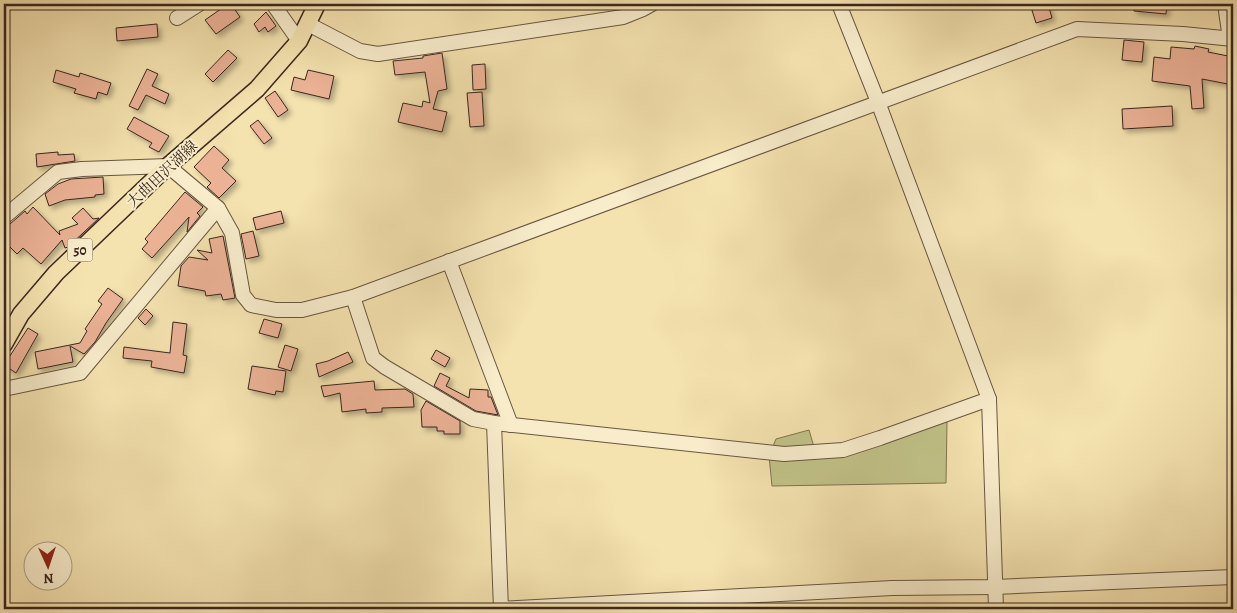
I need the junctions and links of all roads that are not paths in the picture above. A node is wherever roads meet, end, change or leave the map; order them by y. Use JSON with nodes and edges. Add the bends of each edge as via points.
{"nodes":[{"id":1,"x":199,"y":4,"type":"edge"},
{"id":2,"x":273,"y":4,"type":"edge"},
{"id":3,"x":317,"y":4,"type":"edge"},
{"id":4,"x":652,"y":4,"type":"edge"},
{"id":5,"x":839,"y":4,"type":"edge"},
{"id":6,"x":1225,"y":4,"type":"edge"},
{"id":7,"x":178,"y":18,"type":"dead end"},
{"id":8,"x":308,"y":24,"type":"junction"},
{"id":9,"x":1232,"y":39,"type":"edge"},
{"id":10,"x":299,"y":41,"type":"junction"},
{"id":11,"x":878,"y":102,"type":"junction"},
{"id":12,"x":168,"y":166,"type":"junction"},
{"id":13,"x":218,"y":208,"type":"junction"},
{"id":14,"x":4,"y":217,"type":"edge"},
{"id":15,"x":450,"y":261,"type":"junction"},
{"id":16,"x":353,"y":297,"type":"junction"},
{"id":17,"x":4,"y":344,"type":"edge"},
{"id":18,"x":4,"y":389,"type":"edge"},
{"id":19,"x":989,"y":399,"type":"junction"},
{"id":20,"x":494,"y":423,"type":"junction"},
{"id":21,"x":511,"y":425,"type":"junction"},
{"id":22,"x":1233,"y":577,"type":"edge"},
{"id":23,"x":995,"y":587,"type":"junction"},
{"id":24,"x":500,"y":609,"type":"edge"},
{"id":25,"x":996,"y":609,"type":"edge"}],
"edges":[{"from":1,"to":7,"type":"street"},
{"from":2,"to":10,"type":"street"},
{"from":3,"to":8,"type":"main road","name":"大曲田沢湖線","number":"50"},
{"from":4,"to":8,"type":"street","via":[[623,17],[378,54],[360,51]]},
{"from":5,"to":11,"type":"street"},
{"from":6,"to":9,"type":"street"},
{"from":8,"to":10,"type":"main road","name":"大曲田沢湖線","number":"50"},
{"from":9,"to":11,"type":"street","via":[[1077,29]]},
{"from":10,"to":12,"type":"main road","name":"大曲田沢湖線","number":"50","via":[[257,89]]},
{"from":11,"to":15,"type":"street"},
{"from":11,"to":19,"type":"street"},
{"from":12,"to":13,"type":"street"},
{"from":12,"to":14,"type":"street","via":[[82,168],[58,172]]},
{"from":12,"to":17,"type":"main road","name":"大曲田沢湖線","number":"50","via":[[56,273],[21,314]]},
{"from":13,"to":16,"type":"street","via":[[232,233],[243,295],[251,305],[276,310],[302,310]]},
{"from":13,"to":18,"type":"street","via":[[80,373]]},
{"from":15,"to":16,"type":"street"},
{"from":15,"to":21,"type":"street"},
{"from":16,"to":20,"type":"street","via":[[373,358],[474,419]]},
{"from":19,"to":21,"type":"street","via":[[844,450],[784,454]]},
{"from":19,"to":23,"type":"street"},
{"from":20,"to":21,"type":"street"},
{"from":20,"to":24,"type":"street"},
{"from":22,"to":23,"type":"street"},
{"from":23,"to":24,"type":"street","via":[[892,588]]},
{"from":23,"to":25,"type":"street"}]}
